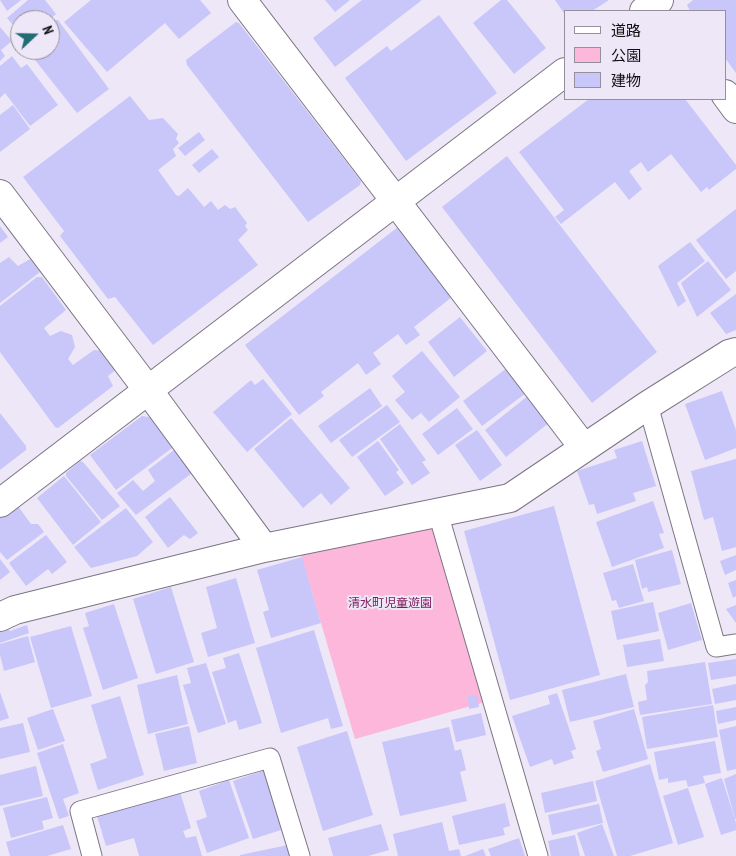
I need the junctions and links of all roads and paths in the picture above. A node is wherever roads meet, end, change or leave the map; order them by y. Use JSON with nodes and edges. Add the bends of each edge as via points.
{"nodes":[{"id":1,"x":242,"y":0,"type":"edge"},
{"id":2,"x":564,"y":73,"type":"edge"},
{"id":3,"x":726,"y":95,"type":"edge"},
{"id":4,"x":736,"y":109,"type":"edge"},
{"id":5,"x":0,"y":194,"type":"edge"},
{"id":6,"x":395,"y":201,"type":"junction"},
{"id":7,"x":736,"y":352,"type":"edge"},
{"id":8,"x":148,"y":390,"type":"junction"},
{"id":9,"x":648,"y":405,"type":"junction"},
{"id":10,"x":584,"y":448,"type":"junction"},
{"id":11,"x":0,"y":502,"type":"edge"},
{"id":12,"x":438,"y":514,"type":"junction"},
{"id":13,"x":264,"y":548,"type":"junction"},
{"id":14,"x":0,"y":617,"type":"edge"},
{"id":15,"x":736,"y":644,"type":"edge"},
{"id":16,"x":92,"y":856,"type":"edge"},
{"id":17,"x":300,"y":856,"type":"edge"},
{"id":18,"x":538,"y":856,"type":"edge"}],
"edges":[{"from":1,"to":6,"type":"street"},
{"from":2,"to":6,"type":"street"},
{"from":3,"to":4,"type":"street"},
{"from":5,"to":8,"type":"street"},
{"from":6,"to":8,"type":"street"},
{"from":6,"to":10,"type":"street"},
{"from":7,"to":9,"type":"street"},
{"from":8,"to":11,"type":"street"},
{"from":8,"to":13,"type":"street"},
{"from":9,"to":10,"type":"street"},
{"from":9,"to":15,"type":"lane","via":[[716,648]]},
{"from":10,"to":12,"type":"street","via":[[510,498]]},
{"from":12,"to":13,"type":"street"},
{"from":12,"to":18,"type":"lane"},
{"from":13,"to":14,"type":"street","via":[[15,610]]},
{"from":16,"to":17,"type":"lane","via":[[80,810],[270,758]]}]}
